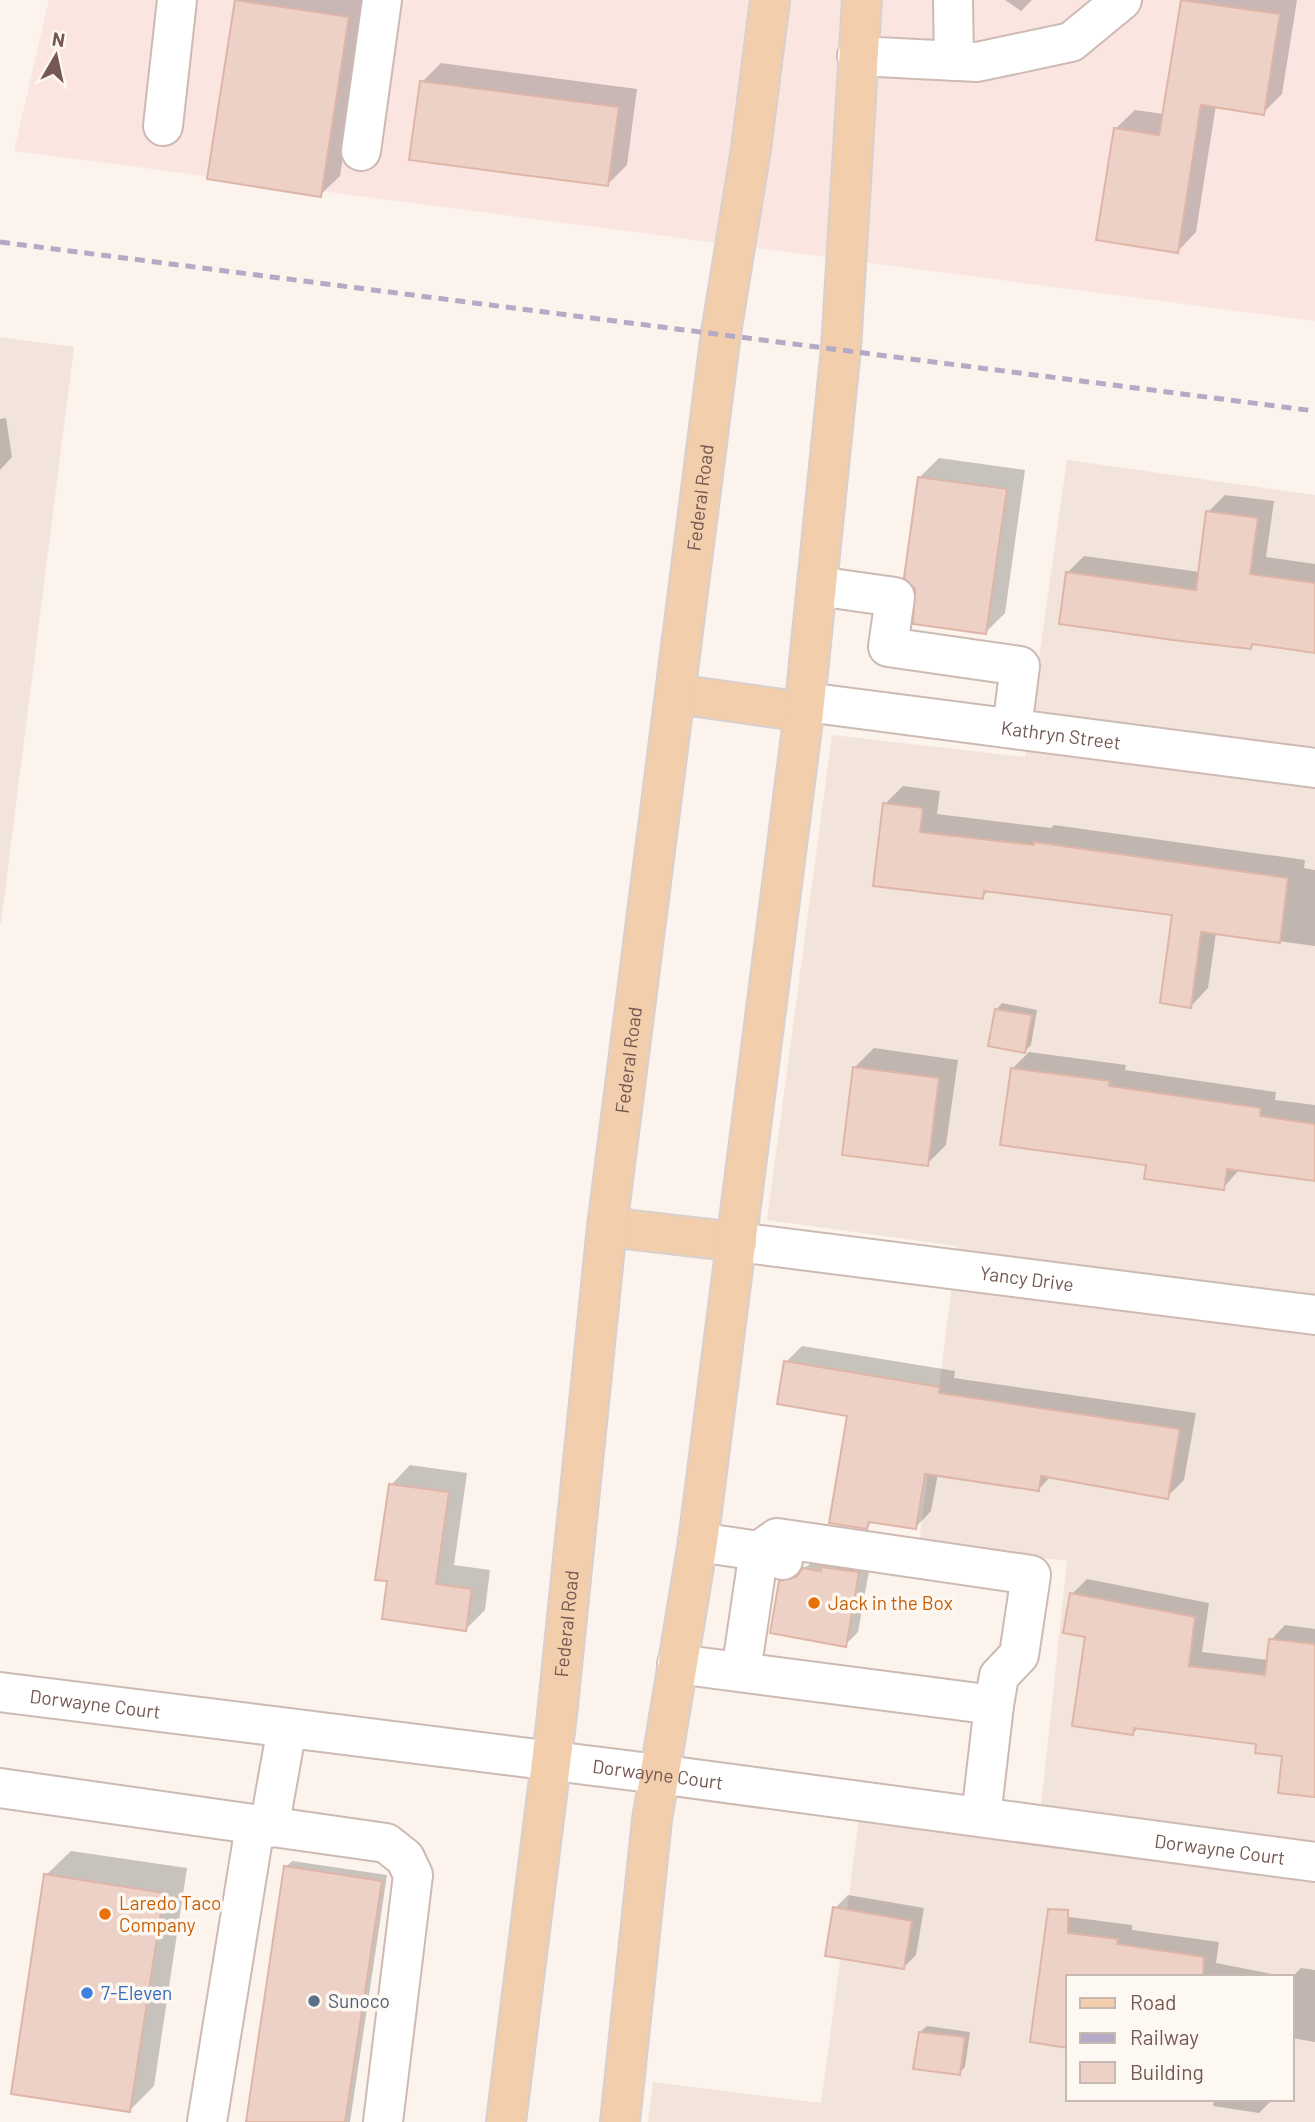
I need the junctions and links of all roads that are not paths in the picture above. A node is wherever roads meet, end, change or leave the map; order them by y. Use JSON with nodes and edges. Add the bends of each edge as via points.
{"nodes":[{"id":1,"x":177,"y":0,"type":"edge"},
{"id":2,"x":382,"y":0,"type":"edge"},
{"id":3,"x":770,"y":0,"type":"edge"},
{"id":4,"x":862,"y":0,"type":"edge"},
{"id":5,"x":953,"y":0,"type":"edge"},
{"id":6,"x":1103,"y":5,"type":"edge"},
{"id":7,"x":857,"y":56,"type":"junction"},
{"id":8,"x":954,"y":61,"type":"junction"},
{"id":9,"x":163,"y":126,"type":"dead end"},
{"id":10,"x":360,"y":151,"type":"dead end"},
{"id":11,"x":817,"y":586,"type":"junction"},
{"id":12,"x":676,"y":694,"type":"junction"},
{"id":13,"x":805,"y":707,"type":"junction"},
{"id":14,"x":1012,"y":728,"type":"junction"},
{"id":15,"x":1315,"y":768,"type":"edge"},
{"id":16,"x":607,"y":1227,"type":"junction"},
{"id":17,"x":737,"y":1242,"type":"junction"},
{"id":18,"x":1315,"y":1315,"type":"edge"},
{"id":19,"x":698,"y":1542,"type":"junction"},
{"id":20,"x":759,"y":1550,"type":"junction"},
{"id":21,"x":677,"y":1664,"type":"junction"},
{"id":22,"x":740,"y":1672,"type":"junction"},
{"id":23,"x":0,"y":1692,"type":"edge"},
{"id":24,"x":995,"y":1705,"type":"junction"},
{"id":25,"x":287,"y":1728,"type":"junction"},
{"id":26,"x":550,"y":1760,"type":"junction"},
{"id":27,"x":659,"y":1774,"type":"junction"},
{"id":28,"x":0,"y":1788,"type":"edge"},
{"id":29,"x":981,"y":1817,"type":"junction"},
{"id":30,"x":262,"y":1827,"type":"junction"},
{"id":31,"x":1315,"y":1862,"type":"edge"},
{"id":32,"x":206,"y":2122,"type":"edge"},
{"id":33,"x":383,"y":2122,"type":"edge"},
{"id":34,"x":506,"y":2122,"type":"edge"},
{"id":35,"x":620,"y":2122,"type":"edge"}],
"edges":[{"from":1,"to":9,"type":"street"},
{"from":2,"to":10,"type":"street"},
{"from":3,"to":12,"type":"main road","name":"Federal Road","via":[[721,333]]},
{"from":4,"to":7,"type":"main road"},
{"from":5,"to":8,"type":"street"},
{"from":6,"to":8,"type":"street","via":[[1071,42],[977,62]]},
{"from":7,"to":8,"type":"street"},
{"from":7,"to":11,"type":"main road","via":[[841,348]]},
{"from":11,"to":13,"type":"main road"},
{"from":11,"to":14,"type":"street","via":[[895,597],[888,647],[1020,666]]},
{"from":12,"to":13,"type":"main road"},
{"from":12,"to":16,"type":"main road","name":"Federal Road"},
{"from":13,"to":14,"type":"street","name":"Kathryn Street"},
{"from":13,"to":17,"type":"main road"},
{"from":14,"to":15,"type":"street","name":"Kathryn Street"},
{"from":16,"to":17,"type":"main road"},
{"from":16,"to":26,"type":"main road","name":"Federal Road"},
{"from":17,"to":18,"type":"street","name":"Yancy Drive"},
{"from":17,"to":19,"type":"main road"},
{"from":19,"to":20,"type":"street"},
{"from":19,"to":21,"type":"main road"},
{"from":20,"to":22,"type":"street"},
{"from":20,"to":24,"type":"street","via":[[777,1538],[1020,1573],[1019,1655],[999,1676]]},
{"from":21,"to":22,"type":"street"},
{"from":21,"to":27,"type":"main road"},
{"from":22,"to":24,"type":"street"},
{"from":23,"to":25,"type":"street","name":"Dorwayne Court"},
{"from":24,"to":29,"type":"street"},
{"from":25,"to":26,"type":"street","name":"Dorwayne Court"},
{"from":25,"to":30,"type":"street"},
{"from":26,"to":27,"type":"street","name":"Dorwayne Court"},
{"from":26,"to":34,"type":"main road","name":"Federal Road"},
{"from":27,"to":29,"type":"street","name":"Dorwayne Court"},
{"from":27,"to":35,"type":"main road"},
{"from":28,"to":30,"type":"street"},
{"from":29,"to":31,"type":"street","name":"Dorwayne Court"},
{"from":30,"to":32,"type":"street"},
{"from":30,"to":33,"type":"street","via":[[386,1843],[405,1858],[413,1875]]}]}
